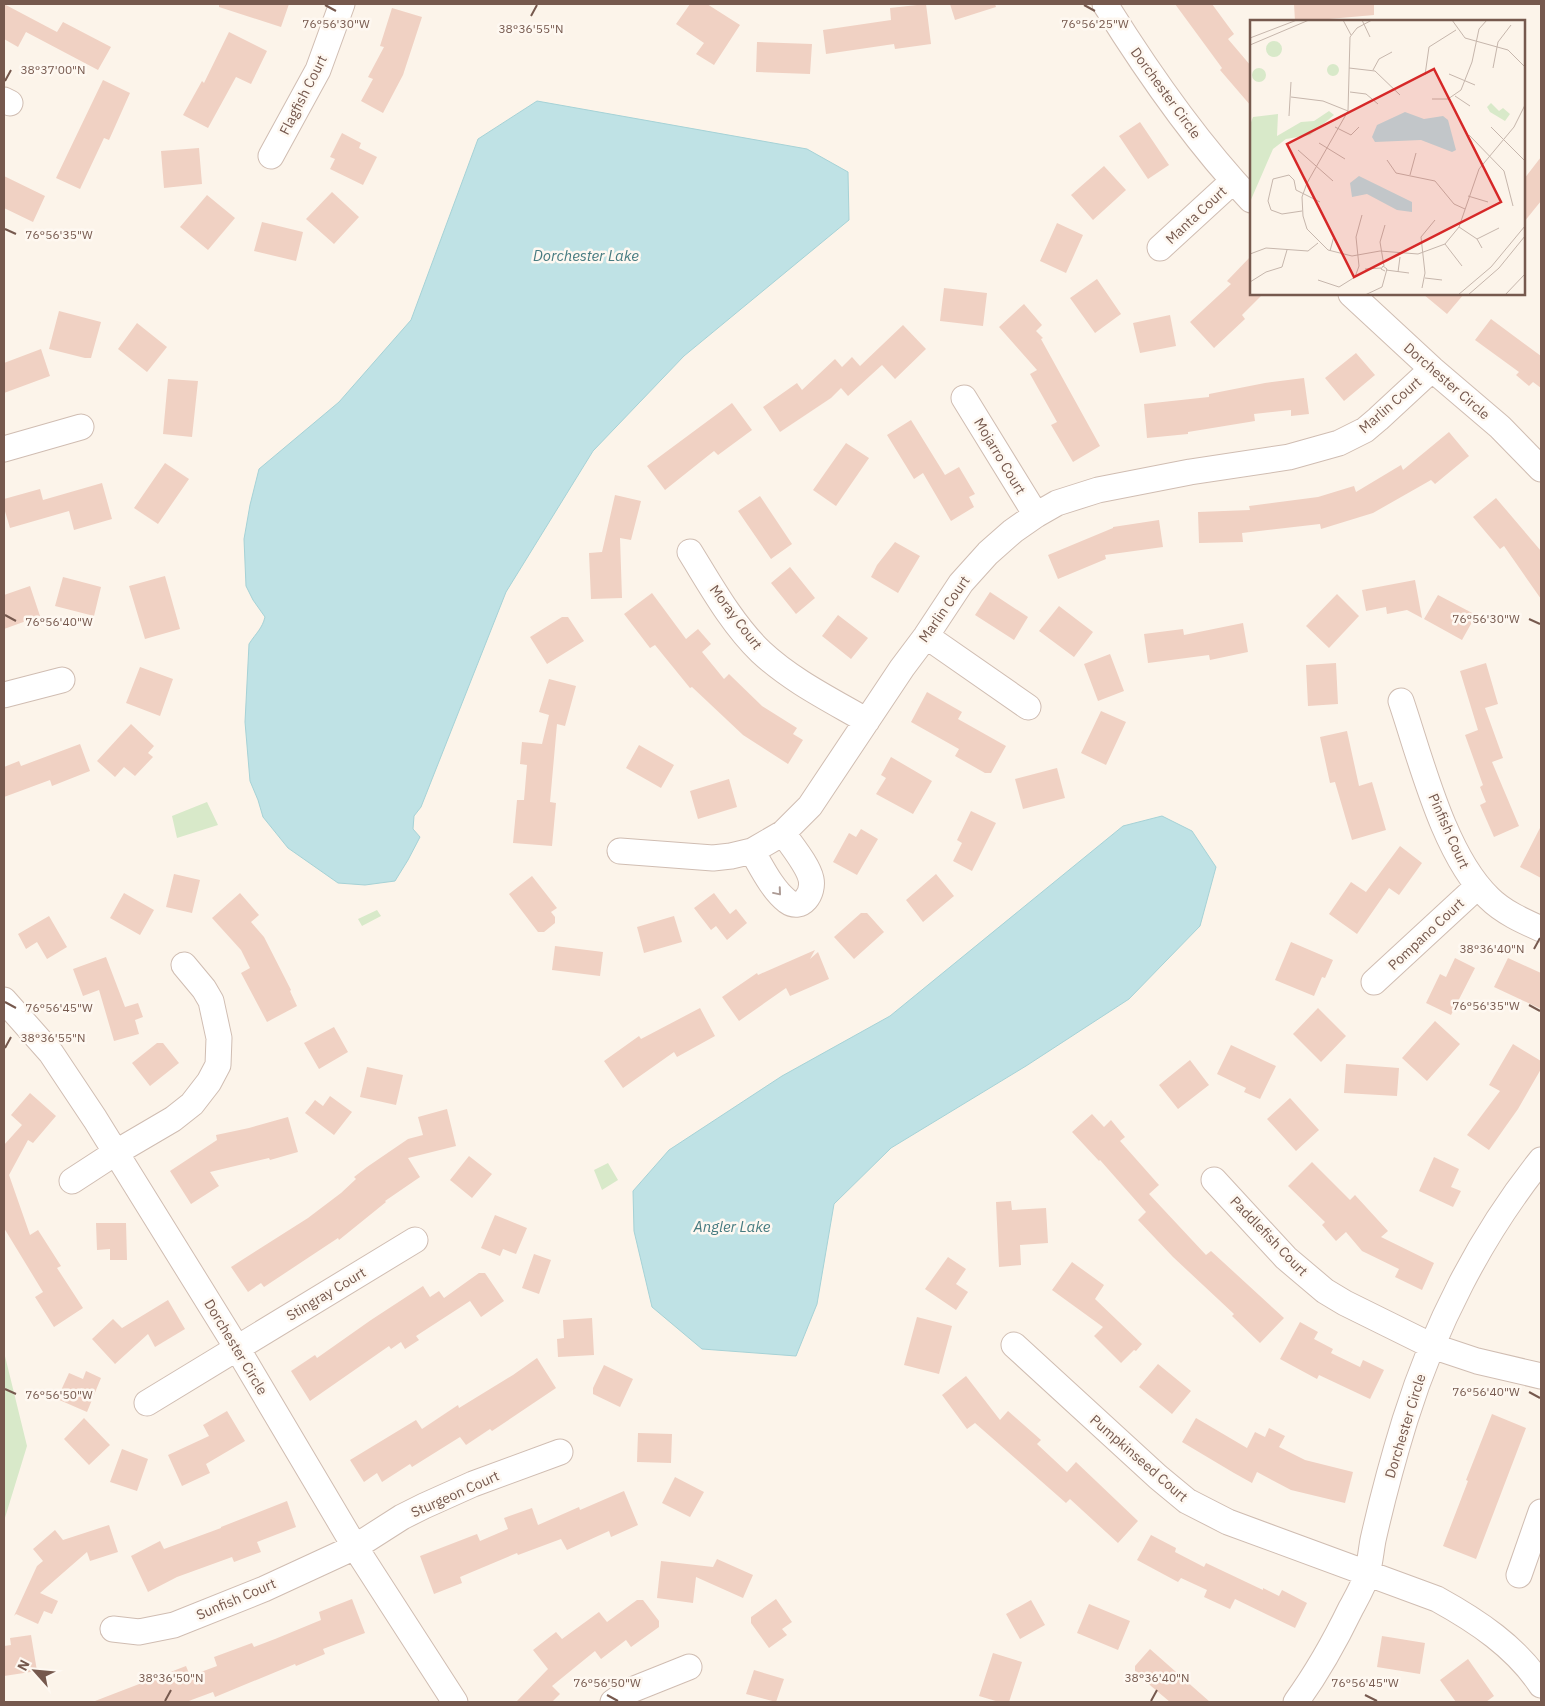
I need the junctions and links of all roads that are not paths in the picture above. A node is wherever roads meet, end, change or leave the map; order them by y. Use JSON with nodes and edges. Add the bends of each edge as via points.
{"nodes":[{"id":1,"x":342,"y":4,"type":"edge"},
{"id":2,"x":1105,"y":4,"type":"edge"},
{"id":3,"x":271,"y":156,"type":"dead end"},
{"id":4,"x":1233,"y":181,"type":"junction"},
{"id":5,"x":1250,"y":199,"type":"edge"},
{"id":6,"x":1160,"y":248,"type":"dead end"},
{"id":7,"x":1352,"y":295,"type":"edge"},
{"id":8,"x":1432,"y":368,"type":"junction"},
{"id":9,"x":964,"y":398,"type":"dead end"},
{"id":10,"x":81,"y":427,"type":"dead end"},
{"id":11,"x":4,"y":449,"type":"edge"},
{"id":12,"x":1541,"y":469,"type":"edge"},
{"id":13,"x":1036,"y":515,"type":"junction"},
{"id":14,"x":690,"y":552,"type":"dead end"},
{"id":15,"x":926,"y":636,"type":"junction"},
{"id":16,"x":62,"y":680,"type":"dead end"},
{"id":17,"x":4,"y":695,"type":"edge"},
{"id":18,"x":1401,"y":701,"type":"dead end"},
{"id":19,"x":1028,"y":706,"type":"dead end"},
{"id":20,"x":867,"y":721,"type":"junction"},
{"id":21,"x":783,"y":833,"type":"junction"},
{"id":22,"x":620,"y":851,"type":"dead end"},
{"id":23,"x":752,"y":851,"type":"junction"},
{"id":24,"x":1478,"y":886,"type":"junction"},
{"id":25,"x":1541,"y":929,"type":"edge"},
{"id":26,"x":184,"y":965,"type":"dead end"},
{"id":27,"x":1374,"y":982,"type":"dead end"},
{"id":28,"x":4,"y":1000,"type":"edge"},
{"id":29,"x":115,"y":1152,"type":"junction"},
{"id":30,"x":1541,"y":1160,"type":"edge"},
{"id":31,"x":1214,"y":1180,"type":"dead end"},
{"id":32,"x":72,"y":1181,"type":"dead end"},
{"id":33,"x":415,"y":1240,"type":"dead end"},
{"id":34,"x":1014,"y":1345,"type":"dead end"},
{"id":35,"x":1432,"y":1346,"type":"junction"},
{"id":36,"x":237,"y":1348,"type":"junction"},
{"id":37,"x":1541,"y":1376,"type":"edge"},
{"id":38,"x":147,"y":1403,"type":"dead end"},
{"id":39,"x":560,"y":1452,"type":"dead end"},
{"id":40,"x":1541,"y":1512,"type":"edge"},
{"id":41,"x":355,"y":1547,"type":"junction"},
{"id":42,"x":1367,"y":1575,"type":"junction"},
{"id":43,"x":1519,"y":1575,"type":"dead end"},
{"id":44,"x":113,"y":1628,"type":"dead end"},
{"id":45,"x":689,"y":1667,"type":"dead end"},
{"id":46,"x":1541,"y":1686,"type":"edge"},
{"id":47,"x":455,"y":1702,"type":"edge"},
{"id":48,"x":613,"y":1702,"type":"edge"},
{"id":49,"x":1296,"y":1702,"type":"edge"}],
"edges":[{"from":1,"to":3,"type":"street","name":"Flagfish Court","via":[[318,70]]},
{"from":2,"to":4,"type":"street","name":"Dorchester Circle","via":[[1157,85]]},
{"from":4,"to":5,"type":"street","name":"Dorchester Circle"},
{"from":4,"to":6,"type":"street","name":"Manta Court"},
{"from":7,"to":8,"type":"street","name":"Dorchester Circle"},
{"from":8,"to":12,"type":"street","name":"Dorchester Circle","via":[[1500,427]]},
{"from":8,"to":13,"type":"street","name":"Marlin Court","via":[[1365,430],[1339,443],[1289,457],[1098,490],[1057,503]]},
{"from":9,"to":13,"type":"street","name":"Mojarro Court"},
{"from":10,"to":11,"type":"street"},
{"from":13,"to":15,"type":"street","name":"Marlin Court","via":[[988,553],[961,583]]},
{"from":14,"to":20,"type":"street","name":"Moray Court","via":[[722,602],[760,650],[802,683]]},
{"from":15,"to":19,"type":"street"},
{"from":15,"to":20,"type":"street","name":"Marlin Court"},
{"from":16,"to":17,"type":"street"},
{"from":18,"to":24,"type":"street","name":"Pinfish Court","via":[[1442,822],[1467,873]]},
{"from":20,"to":21,"type":"street","name":"Marlin Court","via":[[810,806]]},
{"from":21,"to":23,"type":"street","name":"Marlin Court"},
{"from":23,"to":21,"type":"street","one_way":true,"via":[[778,893],[790,903],[800,904],[810,895],[812,879]]},
{"from":22,"to":23,"type":"street","name":"Marlin Court","via":[[712,858]]},
{"from":24,"to":25,"type":"street","name":"Pinfish Court","via":[[1491,900]]},
{"from":24,"to":27,"type":"street","name":"Pompano Court"},
{"from":26,"to":29,"type":"street","via":[[211,1001],[219,1038],[218,1065],[192,1104],[173,1119]]},
{"from":28,"to":29,"type":"street","name":"Dorchester Circle","via":[[51,1053]]},
{"from":29,"to":32,"type":"street"},
{"from":29,"to":36,"type":"street","name":"Dorchester Circle"},
{"from":30,"to":35,"type":"street","name":"Dorchester Circle","via":[[1493,1228]]},
{"from":31,"to":35,"type":"street","name":"Paddlefish Court","via":[[1286,1258],[1325,1291]]},
{"from":33,"to":36,"type":"street","name":"Stingray Court"},
{"from":34,"to":42,"type":"street","name":"Pumpkinseed Court","via":[[1187,1501],[1228,1522]]},
{"from":35,"to":37,"type":"street","name":"Paddlefish Court","via":[[1477,1361]]},
{"from":35,"to":42,"type":"street","name":"Dorchester Circle","via":[[1414,1391],[1391,1467]]},
{"from":36,"to":38,"type":"street","name":"Stingray Court"},
{"from":36,"to":41,"type":"street","name":"Dorchester Circle"},
{"from":39,"to":41,"type":"street","name":"Sturgeon Court","via":[[424,1506]]},
{"from":40,"to":43,"type":"street"},
{"from":41,"to":44,"type":"street","name":"Sunfish Court","via":[[174,1625],[139,1632]]},
{"from":41,"to":47,"type":"street","name":"Dorchester Circle"},
{"from":42,"to":46,"type":"street","name":"Pumpkinseed Court","via":[[1437,1599],[1462,1612],[1510,1648]]},
{"from":42,"to":49,"type":"street","name":"Dorchester Circle","via":[[1341,1628]]},
{"from":45,"to":48,"type":"street","via":[[629,1691]]}]}
